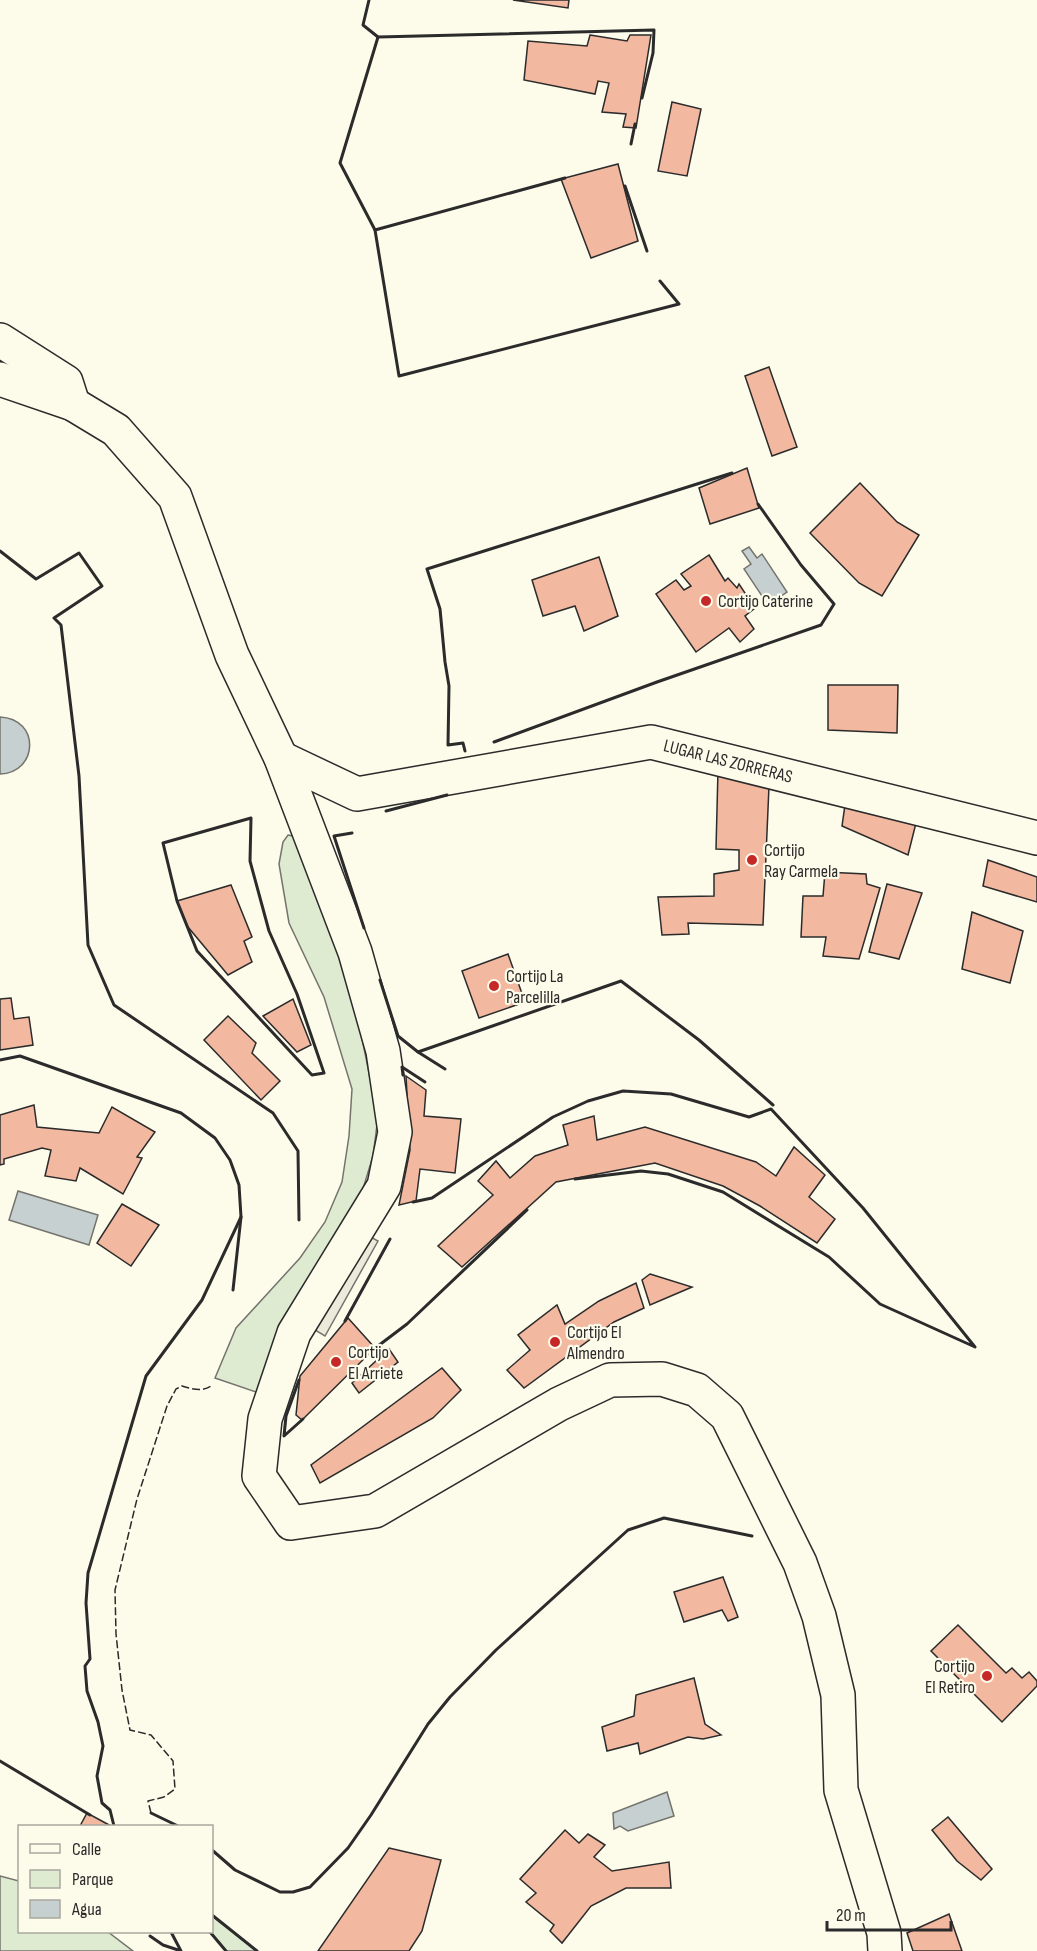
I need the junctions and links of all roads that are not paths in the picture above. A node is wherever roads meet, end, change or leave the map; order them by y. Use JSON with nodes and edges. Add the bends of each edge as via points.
{"nodes":[{"id":1,"x":0,"y":340,"type":"edge"},
{"id":2,"x":0,"y":379,"type":"edge"},
{"id":3,"x":73,"y":404,"type":"junction"},
{"id":4,"x":281,"y":758,"type":"junction"},
{"id":5,"x":1037,"y":838,"type":"edge"},
{"id":6,"x":885,"y":1951,"type":"edge"}],
"edges":[{"from":1,"to":3,"type":"street","via":[[66,382]]},
{"from":2,"to":3,"type":"street"},
{"from":3,"to":4,"type":"street","via":[[116,430],[175,497],[232,655]]},
{"from":4,"to":5,"type":"street","name":"LUGAR LAS ZORRERAS","via":[[357,794],[651,742]]},
{"from":4,"to":6,"type":"street","via":[[356,952],[383,1051],[395,1132],[384,1186],[294,1333],[265,1419],[259,1476],[291,1523],[375,1511],[559,1404],[610,1380],[662,1379],[697,1390],[727,1416],[800,1563],[819,1616],[838,1695],[841,1790],[884,1933]]}]}
